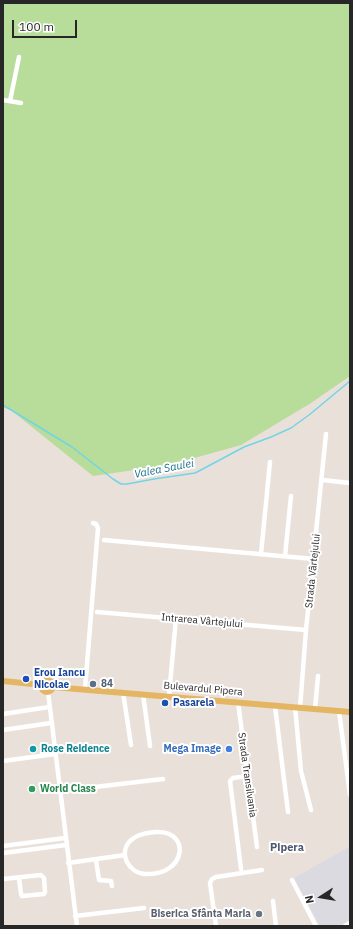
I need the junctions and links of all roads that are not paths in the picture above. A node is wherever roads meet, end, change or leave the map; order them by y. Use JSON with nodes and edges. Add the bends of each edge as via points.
{"nodes":[{"id":1,"x":19,"y":57,"type":"dead end"},
{"id":2,"x":3,"y":100,"type":"edge"},
{"id":3,"x":10,"y":101,"type":"junction"},
{"id":4,"x":21,"y":103,"type":"dead end"},
{"id":5,"x":326,"y":434,"type":"dead end"},
{"id":6,"x":270,"y":462,"type":"dead end"},
{"id":7,"x":322,"y":480,"type":"junction"},
{"id":8,"x":350,"y":483,"type":"edge"},
{"id":9,"x":291,"y":496,"type":"dead end"},
{"id":10,"x":93,"y":523,"type":"dead end"},
{"id":11,"x":104,"y":540,"type":"dead end"},
{"id":12,"x":261,"y":554,"type":"junction"},
{"id":13,"x":285,"y":556,"type":"junction"},
{"id":14,"x":314,"y":559,"type":"junction"},
{"id":15,"x":98,"y":612,"type":"dead end"},
{"id":16,"x":176,"y":618,"type":"junction"},
{"id":17,"x":306,"y":630,"type":"junction"},
{"id":18,"x":318,"y":676,"type":"dead end"},
{"id":19,"x":3,"y":681,"type":"edge"},
{"id":20,"x":42,"y":686,"type":"junction"},
{"id":21,"x":53,"y":687,"type":"junction"},
{"id":22,"x":84,"y":689,"type":"junction"},
{"id":23,"x":48,"y":692,"type":"junction"},
{"id":24,"x":123,"y":692,"type":"junction"},
{"id":25,"x":143,"y":694,"type":"junction"},
{"id":26,"x":169,"y":696,"type":"junction"},
{"id":27,"x":238,"y":702,"type":"junction"},
{"id":28,"x":274,"y":706,"type":"junction"},
{"id":29,"x":49,"y":707,"type":"junction"},
{"id":30,"x":298,"y":708,"type":"junction"},
{"id":31,"x":315,"y":709,"type":"junction"},
{"id":32,"x":339,"y":711,"type":"junction"},
{"id":33,"x":350,"y":712,"type":"edge"},
{"id":34,"x":3,"y":714,"type":"edge"},
{"id":35,"x":51,"y":723,"type":"junction"},
{"id":36,"x":3,"y":730,"type":"edge"},
{"id":37,"x":131,"y":745,"type":"dead end"},
{"id":38,"x":150,"y":746,"type":"dead end"},
{"id":39,"x":55,"y":754,"type":"junction"},
{"id":40,"x":3,"y":761,"type":"edge"},
{"id":41,"x":247,"y":776,"type":"junction"},
{"id":42,"x":163,"y":779,"type":"dead end"},
{"id":43,"x":60,"y":791,"type":"junction"},
{"id":44,"x":350,"y":795,"type":"edge"},
{"id":45,"x":311,"y":810,"type":"dead end"},
{"id":46,"x":288,"y":812,"type":"dead end"},
{"id":47,"x":65,"y":838,"type":"junction"},
{"id":48,"x":66,"y":845,"type":"junction"},
{"id":49,"x":3,"y":846,"type":"edge"},
{"id":50,"x":257,"y":847,"type":"dead end"},
{"id":51,"x":3,"y":853,"type":"edge"},
{"id":52,"x":125,"y":856,"type":"junction"},
{"id":53,"x":96,"y":860,"type":"junction"},
{"id":54,"x":68,"y":864,"type":"junction"},
{"id":55,"x":241,"y":869,"type":"dead end"},
{"id":56,"x":262,"y":870,"type":"dead end"},
{"id":57,"x":18,"y":878,"type":"junction"},
{"id":58,"x":3,"y":879,"type":"edge"},
{"id":59,"x":292,"y":880,"type":"dead end"},
{"id":60,"x":112,"y":886,"type":"dead end"},
{"id":61,"x":273,"y":901,"type":"dead end"},
{"id":62,"x":144,"y":908,"type":"dead end"},
{"id":63,"x":75,"y":916,"type":"junction"},
{"id":64,"x":77,"y":926,"type":"edge"},
{"id":65,"x":216,"y":926,"type":"edge"},
{"id":66,"x":276,"y":926,"type":"edge"},
{"id":67,"x":316,"y":926,"type":"edge"}],
"edges":[{"from":1,"to":3,"type":"street"},
{"from":2,"to":3,"type":"street"},
{"from":3,"to":4,"type":"street"},
{"from":5,"to":7,"type":"street","name":"Strada Vârtejului"},
{"from":6,"to":12,"type":"street"},
{"from":7,"to":8,"type":"street"},
{"from":7,"to":14,"type":"street","name":"Strada Vârtejului"},
{"from":9,"to":13,"type":"street"},
{"from":10,"to":22,"type":"street","via":[[98,528]]},
{"from":11,"to":12,"type":"street"},
{"from":12,"to":13,"type":"street"},
{"from":13,"to":14,"type":"street"},
{"from":14,"to":17,"type":"street","name":"Strada Vârtejului"},
{"from":15,"to":16,"type":"street","name":"Intrarea Vârtejului"},
{"from":16,"to":17,"type":"street","name":"Intrarea Vârtejului"},
{"from":16,"to":26,"type":"street"},
{"from":17,"to":30,"type":"street","name":"Strada Vârtejului"},
{"from":18,"to":31,"type":"street"},
{"from":19,"to":20,"type":"main road"},
{"from":20,"to":21,"type":"main road","via":[[43,682],[48,680]]},
{"from":20,"to":23,"type":"main road","via":[[43,690]]},
{"from":21,"to":22,"type":"main road","name":"Bulevardul Pipera"},
{"from":21,"to":23,"type":"main road"},
{"from":22,"to":24,"type":"main road","name":"Bulevardul Pipera"},
{"from":23,"to":29,"type":"street"},
{"from":24,"to":25,"type":"main road","name":"Bulevardul Pipera"},
{"from":24,"to":37,"type":"street"},
{"from":25,"to":26,"type":"main road","name":"Bulevardul Pipera"},
{"from":25,"to":38,"type":"street"},
{"from":26,"to":27,"type":"main road","name":"Bulevardul Pipera"},
{"from":27,"to":28,"type":"main road","name":"Bulevardul Pipera"},
{"from":27,"to":41,"type":"street","name":"Strada Transilvania"},
{"from":28,"to":30,"type":"main road","name":"Bulevardul Pipera"},
{"from":28,"to":46,"type":"street"},
{"from":29,"to":34,"type":"street"},
{"from":29,"to":35,"type":"street"},
{"from":30,"to":31,"type":"main road","name":"Bulevardul Pipera"},
{"from":30,"to":45,"type":"street","name":"Strada Vârtejului","via":[[301,771]]},
{"from":31,"to":32,"type":"main road","name":"Bulevardul Pipera"},
{"from":32,"to":33,"type":"main road","name":"Bulevardul Pipera"},
{"from":32,"to":44,"type":"street"},
{"from":35,"to":36,"type":"street"},
{"from":35,"to":39,"type":"street"},
{"from":39,"to":40,"type":"street"},
{"from":39,"to":43,"type":"street"},
{"from":41,"to":50,"type":"street","name":"Strada Transilvania"},
{"from":41,"to":55,"type":"street","via":[[233,778],[230,781]]},
{"from":42,"to":43,"type":"street"},
{"from":43,"to":47,"type":"street"},
{"from":47,"to":48,"type":"street"},
{"from":47,"to":49,"type":"street"},
{"from":48,"to":51,"type":"street"},
{"from":48,"to":54,"type":"street"},
{"from":52,"to":52,"type":"street","via":[[133,870],[152,874],[172,866],[178,860],[180,851],[174,838],[166,833],[156,832],[131,840],[126,847]]},
{"from":52,"to":53,"type":"street"},
{"from":53,"to":54,"type":"street"},
{"from":53,"to":60,"type":"street","via":[[99,880],[111,881]]},
{"from":54,"to":63,"type":"street"},
{"from":56,"to":65,"type":"street","via":[[212,879],[210,883]]},
{"from":57,"to":57,"type":"street","via":[[41,875],[44,878],[44,894],[22,896]]},
{"from":57,"to":58,"type":"street"},
{"from":59,"to":67,"type":"street"},
{"from":61,"to":66,"type":"street"},
{"from":62,"to":63,"type":"street"},
{"from":63,"to":64,"type":"street"}]}
